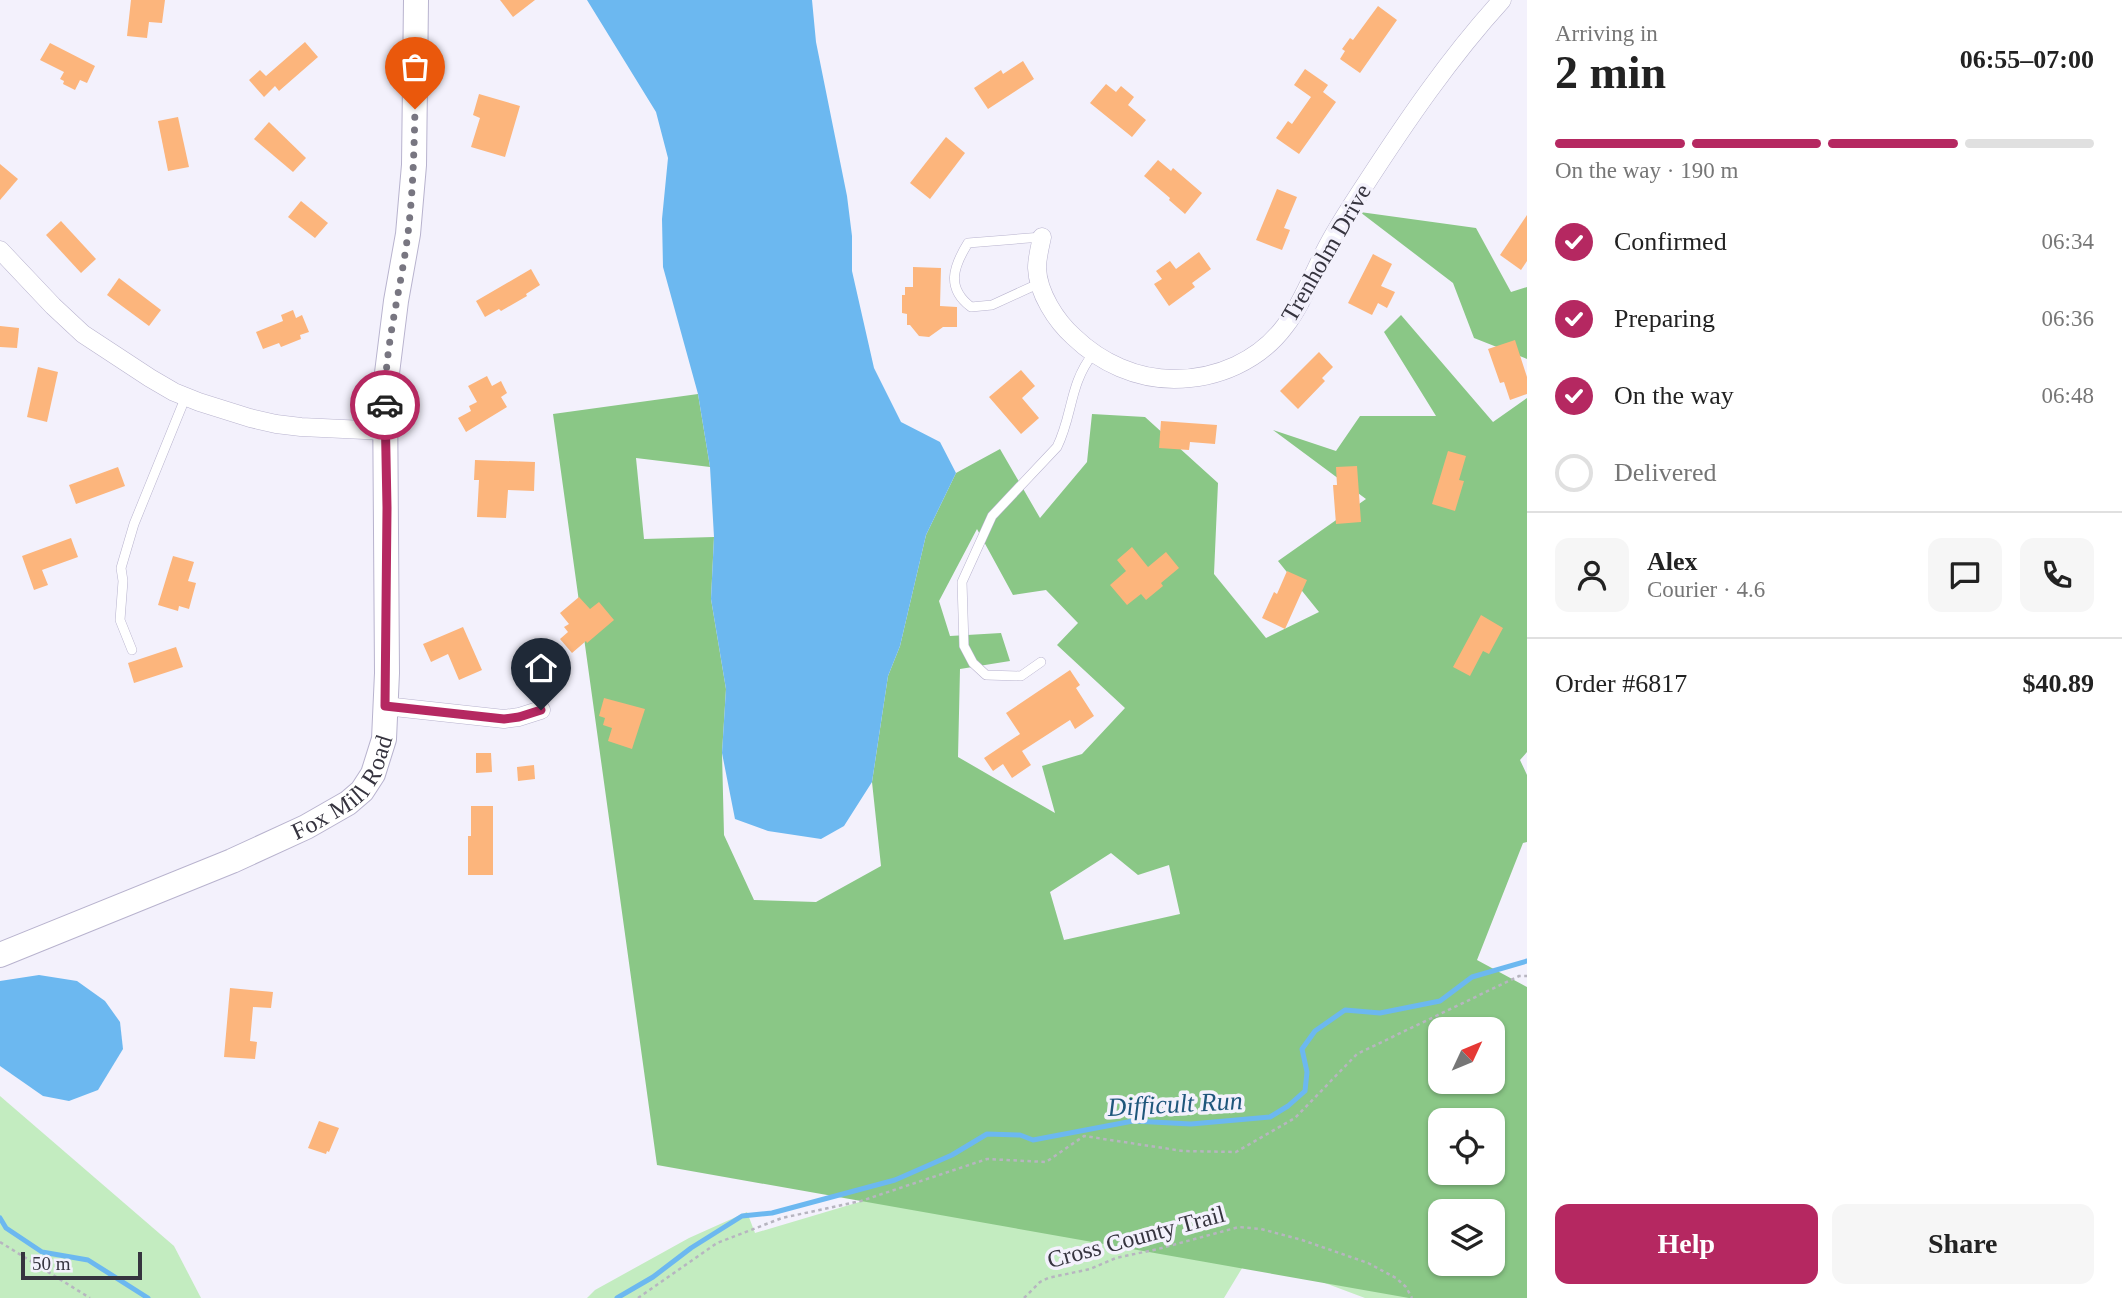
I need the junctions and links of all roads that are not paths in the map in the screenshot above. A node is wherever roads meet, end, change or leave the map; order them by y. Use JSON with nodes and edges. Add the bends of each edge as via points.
{"nodes":[{"id":1,"x":416,"y":0,"type":"edge"},
{"id":2,"x":1502,"y":0,"type":"edge"},
{"id":3,"x":1042,"y":237,"type":"joint"},
{"id":4,"x":0,"y":250,"type":"edge"},
{"id":5,"x":1040,"y":283,"type":"junction"},
{"id":6,"x":1093,"y":354,"type":"junction"},
{"id":7,"x":186,"y":397,"type":"junction"},
{"id":8,"x":386,"y":432,"type":"junction"},
{"id":9,"x":132,"y":650,"type":"dead end"},
{"id":10,"x":1041,"y":662,"type":"dead end"},
{"id":11,"x":385,"y":706,"type":"junction"},
{"id":12,"x":541,"y":710,"type":"dead end"},
{"id":13,"x":0,"y":955,"type":"edge"}],
"edges":[{"from":1,"to":8,"type":"main road","name":"Fox Mill Road","via":[[414,165],[385,389]]},
{"from":2,"to":6,"type":"street","name":"Trenholm Drive","via":[[1396,138],[1343,218],[1296,310],[1274,339],[1230,368],[1191,379],[1134,373]]},
{"from":3,"to":5,"type":"street","name":"Trenholm Drive","via":[[1037,268]]},
{"from":3,"to":5,"type":"lane","via":[[968,243],[957,260],[954,277],[959,298],[971,307],[992,305]]},
{"from":4,"to":7,"type":"street","via":[[83,334]]},
{"from":5,"to":6,"type":"street","name":"Trenholm Drive","via":[[1056,316]]},
{"from":6,"to":10,"type":"lane","via":[[1072,394],[1057,447],[992,516],[962,582],[964,646],[973,663],[986,675],[1021,676]]},
{"from":7,"to":8,"type":"street","via":[[276,424]]},
{"from":7,"to":9,"type":"lane","via":[[121,568],[120,620]]},
{"from":8,"to":11,"type":"main road","name":"Fox Mill Road"},
{"from":11,"to":12,"type":"street","via":[[504,719]]},
{"from":11,"to":13,"type":"main road","name":"Fox Mill Road","via":[[384,739],[374,772],[348,803],[232,861]]}]}
